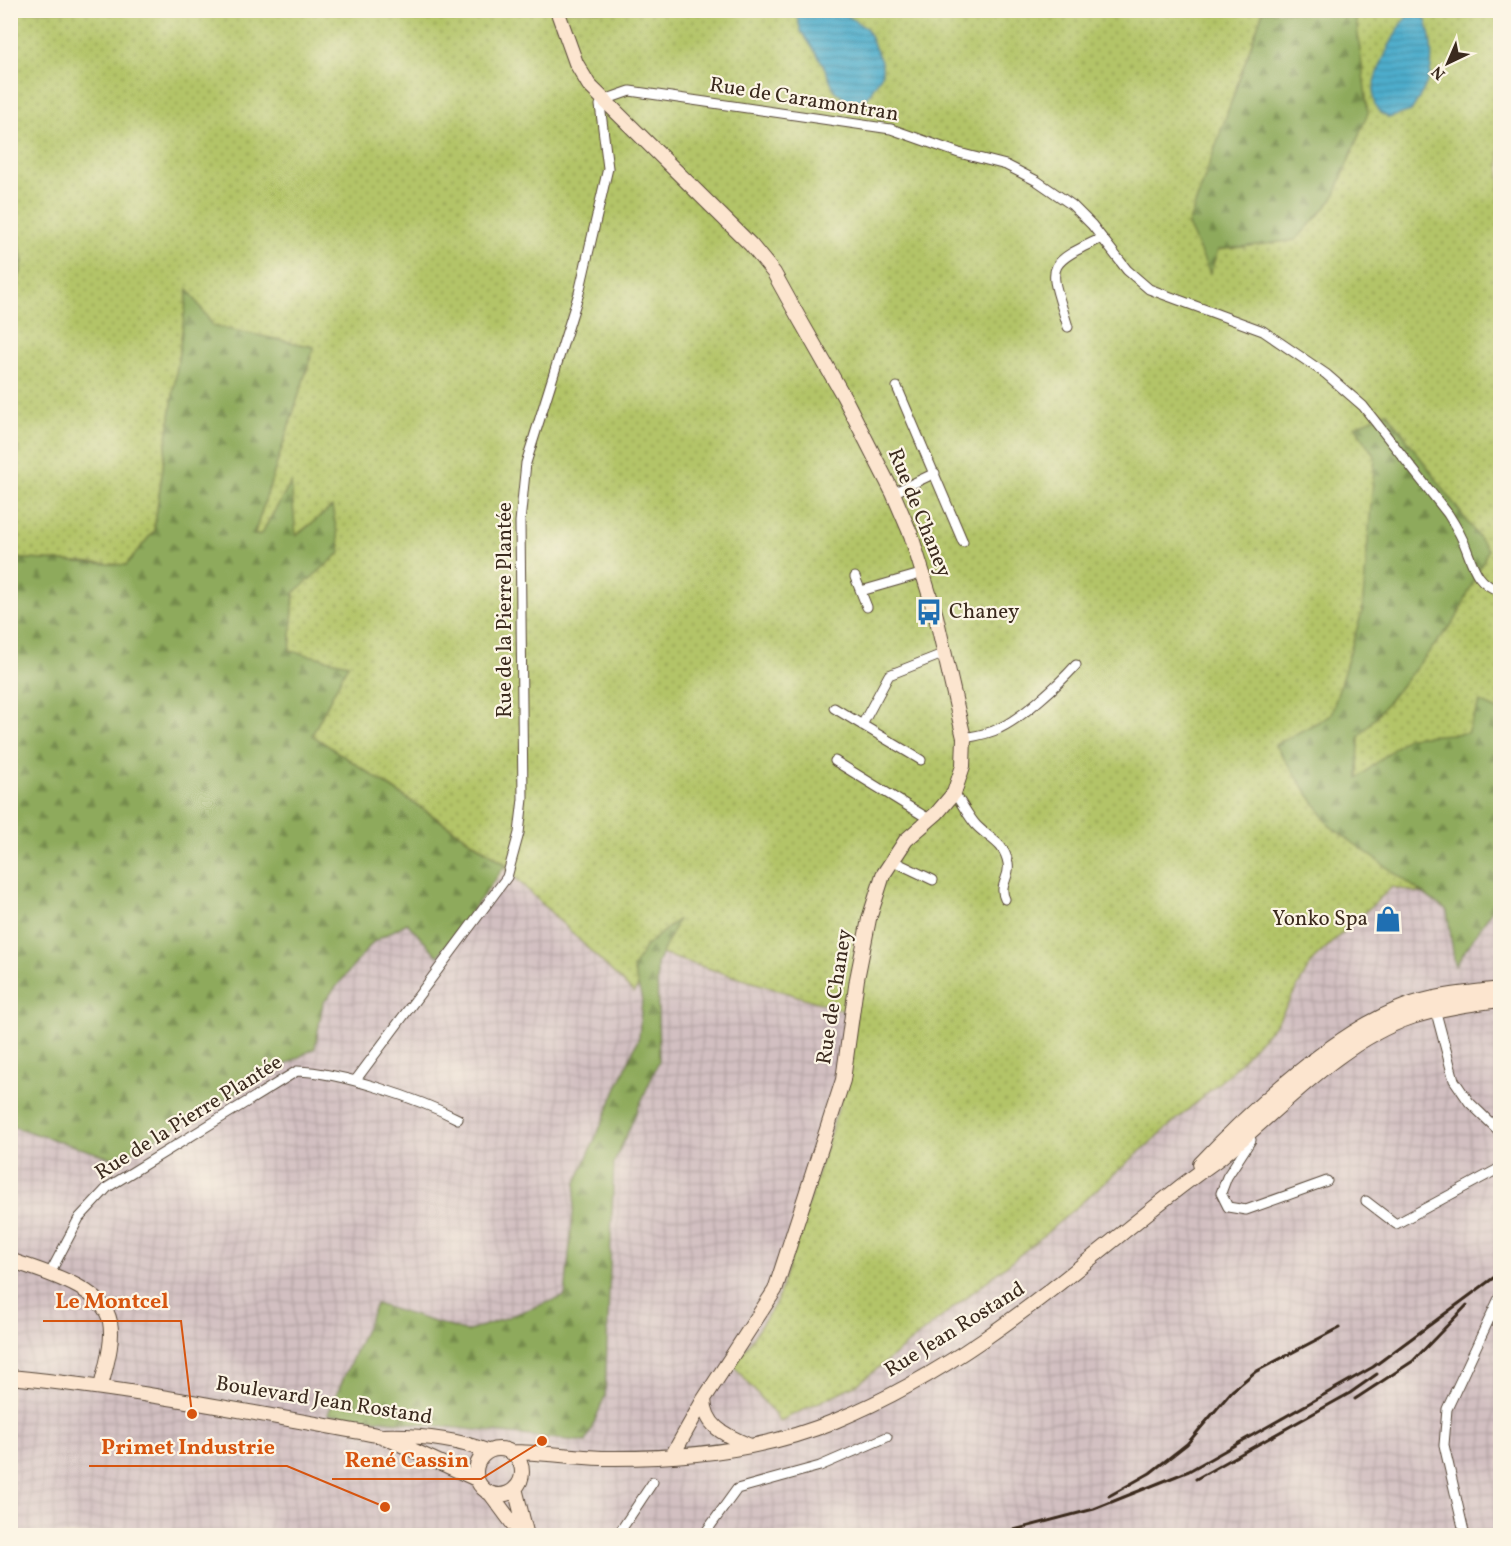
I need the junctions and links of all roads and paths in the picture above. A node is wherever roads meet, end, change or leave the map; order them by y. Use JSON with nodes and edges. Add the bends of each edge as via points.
{"nodes":[{"id":1,"x":557,"y":10,"type":"edge"},
{"id":2,"x":604,"y":101,"type":"junction"},
{"id":3,"x":1102,"y":238,"type":"junction"},
{"id":4,"x":1068,"y":327,"type":"dead end"},
{"id":5,"x":897,"y":387,"type":"dead end"},
{"id":6,"x":935,"y":473,"type":"junction"},
{"id":7,"x":893,"y":493,"type":"junction"},
{"id":8,"x":963,"y":542,"type":"dead end"},
{"id":9,"x":924,"y":573,"type":"junction"},
{"id":10,"x":855,"y":577,"type":"dead end"},
{"id":11,"x":861,"y":591,"type":"junction"},
{"id":12,"x":1500,"y":591,"type":"edge"},
{"id":13,"x":867,"y":607,"type":"dead end"},
{"id":14,"x":945,"y":653,"type":"junction"},
{"id":15,"x":1076,"y":665,"type":"dead end"},
{"id":16,"x":834,"y":708,"type":"dead end"},
{"id":17,"x":862,"y":725,"type":"junction"},
{"id":18,"x":964,"y":738,"type":"junction"},
{"id":19,"x":921,"y":760,"type":"dead end"},
{"id":20,"x":835,"y":761,"type":"dead end"},
{"id":21,"x":954,"y":793,"type":"junction"},
{"id":22,"x":929,"y":819,"type":"junction"},
{"id":23,"x":891,"y":860,"type":"junction"},
{"id":24,"x":933,"y":880,"type":"dead end"},
{"id":25,"x":1005,"y":899,"type":"dead end"},
{"id":26,"x":1500,"y":989,"type":"edge"},
{"id":27,"x":1500,"y":1000,"type":"edge"},
{"id":28,"x":1434,"y":1004,"type":"junction"},
{"id":29,"x":355,"y":1081,"type":"junction"},
{"id":30,"x":458,"y":1119,"type":"dead end"},
{"id":31,"x":1247,"y":1132,"type":"junction"},
{"id":32,"x":1500,"y":1132,"type":"edge"},
{"id":33,"x":1500,"y":1168,"type":"edge"},
{"id":34,"x":1327,"y":1181,"type":"dead end"},
{"id":35,"x":1366,"y":1201,"type":"dead end"},
{"id":36,"x":10,"y":1260,"type":"edge"},
{"id":37,"x":49,"y":1275,"type":"junction"},
{"id":38,"x":1500,"y":1296,"type":"edge"},
{"id":39,"x":10,"y":1377,"type":"edge"},
{"id":40,"x":101,"y":1388,"type":"junction"},
{"id":41,"x":704,"y":1399,"type":"junction"},
{"id":42,"x":382,"y":1436,"type":"junction"},
{"id":43,"x":887,"y":1437,"type":"dead end"},
{"id":44,"x":748,"y":1445,"type":"junction"},
{"id":45,"x":487,"y":1451,"type":"junction"},
{"id":46,"x":511,"y":1452,"type":"junction"},
{"id":47,"x":547,"y":1454,"type":"junction"},
{"id":48,"x":672,"y":1456,"type":"junction"},
{"id":49,"x":522,"y":1473,"type":"junction"},
{"id":50,"x":476,"y":1479,"type":"junction"},
{"id":51,"x":653,"y":1482,"type":"dead end"},
{"id":52,"x":515,"y":1488,"type":"junction"},
{"id":53,"x":490,"y":1494,"type":"junction"},
{"id":54,"x":526,"y":1536,"type":"edge"},
{"id":55,"x":617,"y":1536,"type":"edge"},
{"id":56,"x":703,"y":1536,"type":"edge"},
{"id":57,"x":1465,"y":1536,"type":"edge"}],
"edges":[{"from":1,"to":2,"type":"main road","name":"Rue de Chaney","via":[[576,63]]},
{"from":2,"to":3,"type":"street","name":"Rue de Caramontran","via":[[630,92],[891,129],[1006,165],[1072,206]]},
{"from":2,"to":7,"type":"main road","name":"Rue de Chaney","via":[[765,261],[844,397]]},
{"from":2,"to":29,"type":"street","name":"Rue de la Pierre Plantée","via":[[600,105],[608,168],[579,293],[526,463],[520,522],[523,799],[519,833],[507,877]]},
{"from":3,"to":4,"type":"street","via":[[1057,263],[1054,275]]},
{"from":3,"to":12,"type":"street","name":"Rue de Caramontran","via":[[1127,270],[1149,289],[1263,331],[1298,353],[1364,406],[1448,514],[1476,574]]},
{"from":5,"to":6,"type":"street"},
{"from":6,"to":7,"type":"street"},
{"from":6,"to":8,"type":"street"},
{"from":7,"to":9,"type":"main road","name":"Rue de Chaney"},
{"from":9,"to":11,"type":"street"},
{"from":9,"to":14,"type":"main road","name":"Rue de Chaney"},
{"from":10,"to":11,"type":"street"},
{"from":11,"to":13,"type":"street"},
{"from":14,"to":17,"type":"street","via":[[889,675]]},
{"from":14,"to":18,"type":"main road","name":"Rue de Chaney"},
{"from":15,"to":18,"type":"street","via":[[1012,722],[987,734]]},
{"from":16,"to":17,"type":"street"},
{"from":17,"to":19,"type":"street"},
{"from":18,"to":21,"type":"main road","name":"Rue de Chaney","via":[[963,766]]},
{"from":20,"to":22,"type":"street"},
{"from":21,"to":22,"type":"main road","name":"Rue de Chaney"},
{"from":21,"to":25,"type":"street","via":[[975,824],[999,842],[1006,855],[1009,866],[1002,886]]},
{"from":22,"to":23,"type":"main road","name":"Rue de Chaney"},
{"from":23,"to":24,"type":"street"},
{"from":23,"to":41,"type":"main road","name":"Rue de Chaney","via":[[869,919],[843,1080],[776,1290]]},
{"from":26,"to":28,"type":"main road","name":"Rue Jean Rostand"},
{"from":27,"to":28,"type":"main road","name":"Rue Jean Rostand"},
{"from":28,"to":31,"type":"main road","name":"Rue Jean Rostand","via":[[1379,1031],[1332,1063]]},
{"from":28,"to":31,"type":"main road","name":"Rue Jean Rostand","via":[[1387,1014],[1346,1038]]},
{"from":28,"to":32,"type":"street","via":[[1454,1080],[1469,1102]]},
{"from":29,"to":30,"type":"street","name":"Rue de la Pierre Plantée"},
{"from":29,"to":37,"type":"street","name":"Rue de la Pierre Plantée","via":[[316,1071],[297,1071],[108,1187],[79,1218]]},
{"from":31,"to":34,"type":"street","via":[[1221,1193],[1228,1207],[1246,1210]]},
{"from":31,"to":44,"type":"main road","name":"Rue Jean Rostand","via":[[1051,1293],[937,1371],[833,1422]]},
{"from":33,"to":35,"type":"street","via":[[1396,1224]]},
{"from":36,"to":37,"type":"main road"},
{"from":37,"to":40,"type":"main road","via":[[83,1289],[102,1304],[110,1322],[110,1342]]},
{"from":38,"to":57,"type":"street","via":[[1447,1409],[1444,1445]]},
{"from":39,"to":40,"type":"main road","name":"Boulevard Jean Rostand"},
{"from":40,"to":42,"type":"main road","name":"Boulevard Jean Rostand"},
{"from":41,"to":44,"type":"main road","via":[[712,1425]]},
{"from":41,"to":48,"type":"main road","name":"Rue de Chaney"},
{"from":42,"to":45,"type":"main road","name":"Boulevard Jean Rostand","via":[[407,1435]]},
{"from":42,"to":50,"type":"main road"},
{"from":43,"to":56,"type":"street","via":[[820,1466],[737,1489]]},
{"from":44,"to":48,"type":"main road","name":"Rue Jean Rostand"},
{"from":45,"to":46,"type":"main road","via":[[499,1448]]},
{"from":45,"to":50,"type":"main road","via":[[477,1462]]},
{"from":46,"to":47,"type":"main road","name":"Rue Jean Rostand"},
{"from":46,"to":49,"type":"main road","via":[[520,1461]]},
{"from":47,"to":48,"type":"main road","name":"Rue Jean Rostand","via":[[600,1458]]},
{"from":47,"to":49,"type":"main road"},
{"from":49,"to":52,"type":"main road"},
{"from":50,"to":53,"type":"main road"},
{"from":51,"to":55,"type":"street"},
{"from":52,"to":53,"type":"main road","via":[[501,1495]]},
{"from":52,"to":54,"type":"main road"},
{"from":53,"to":54,"type":"main road"}]}
